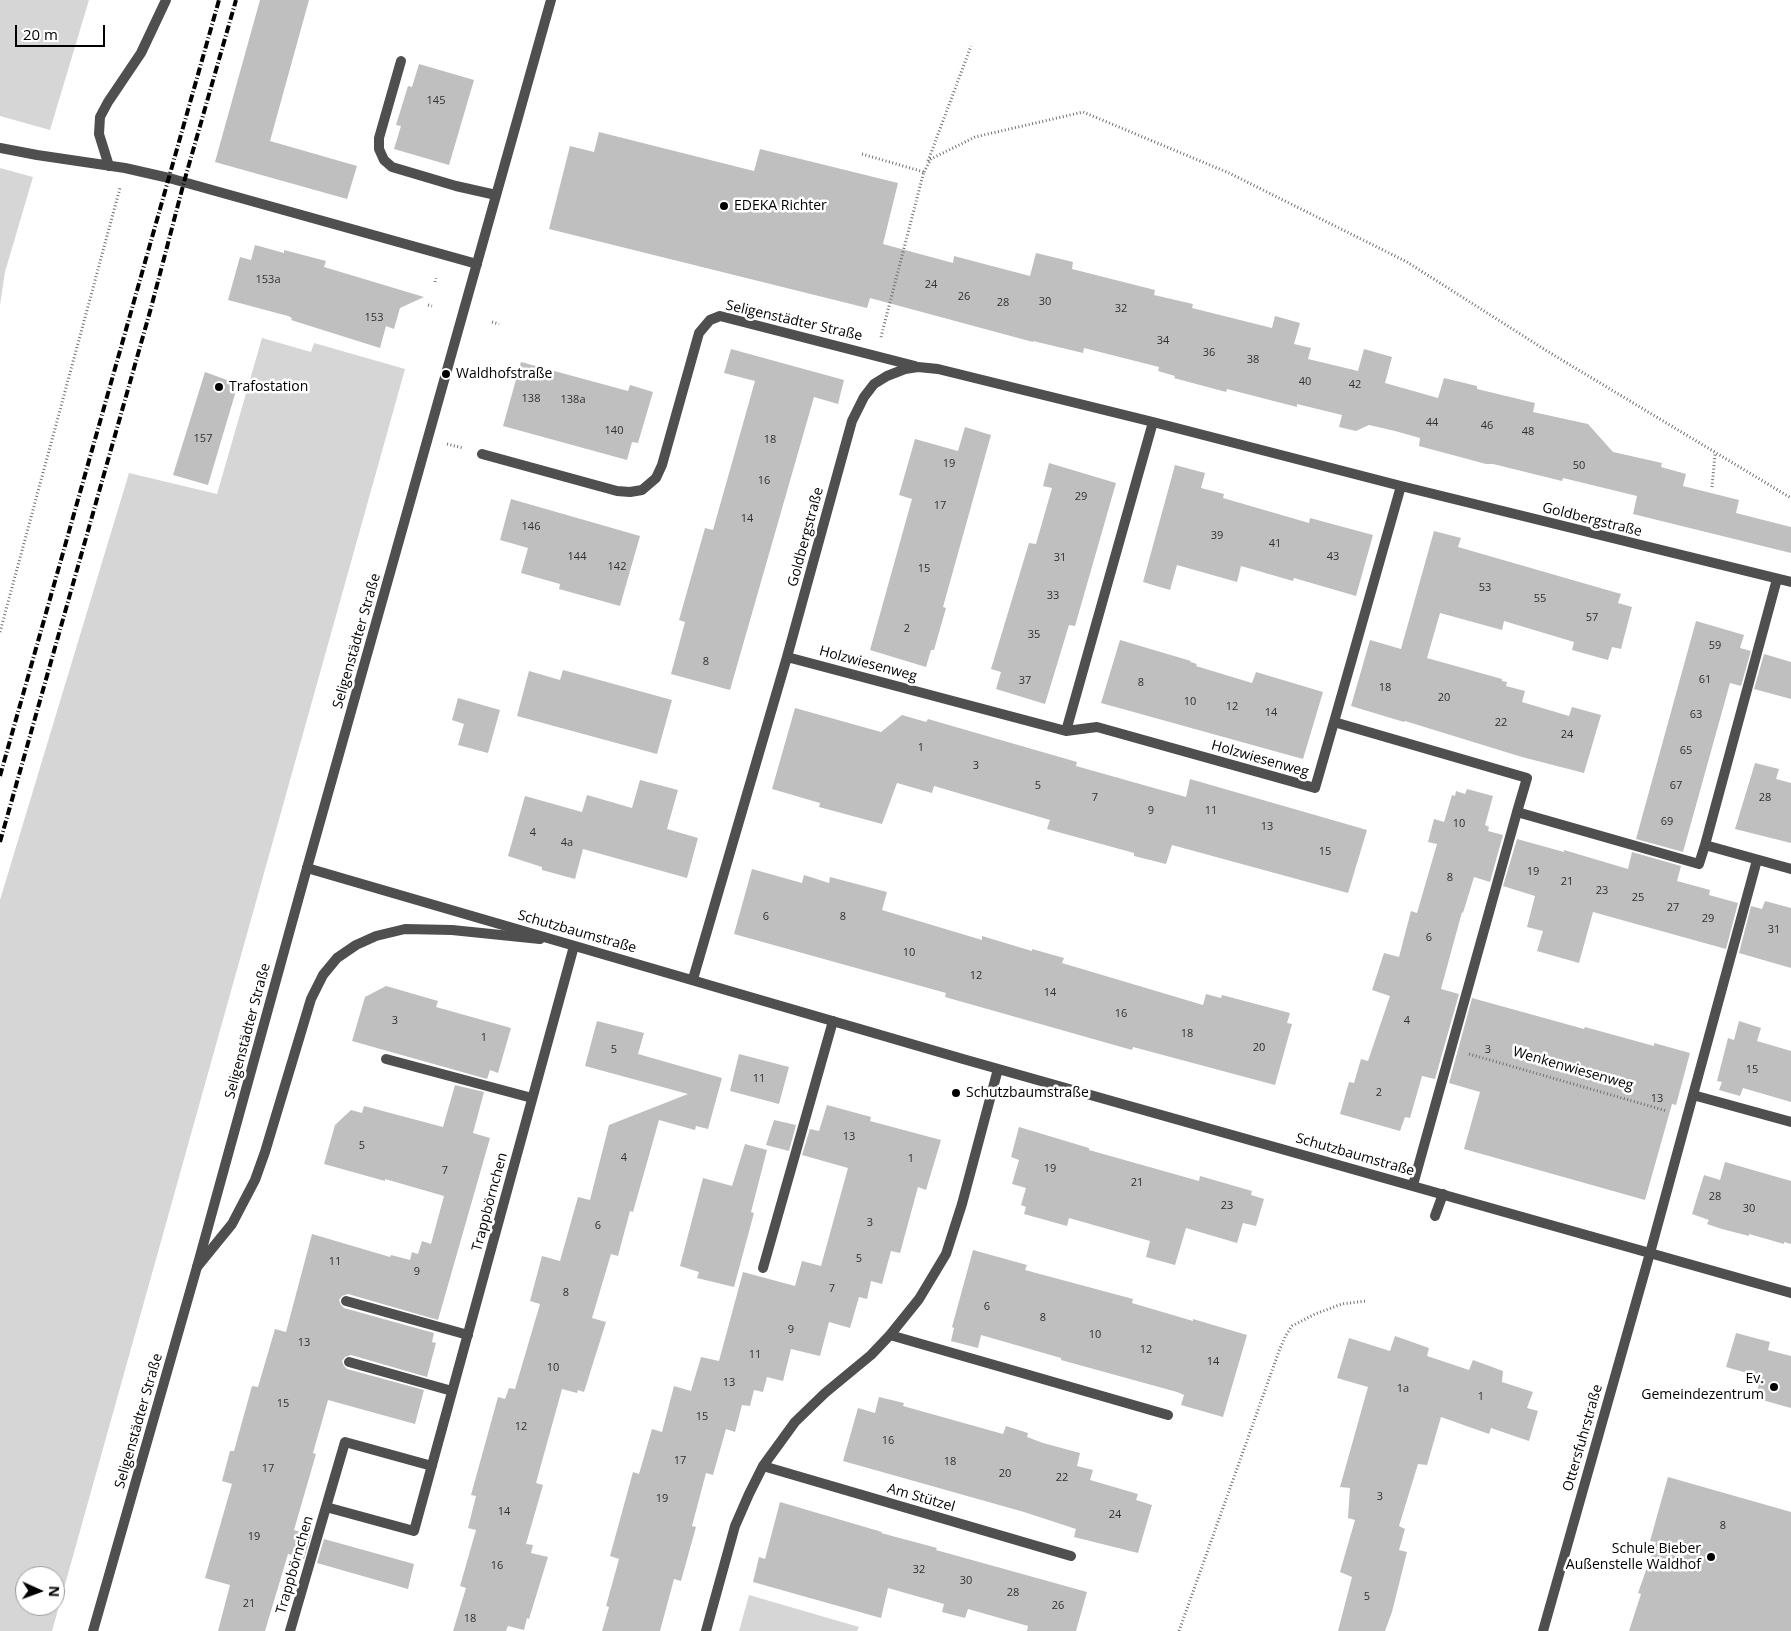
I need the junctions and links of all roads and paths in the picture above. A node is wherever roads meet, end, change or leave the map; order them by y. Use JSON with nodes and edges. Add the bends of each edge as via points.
{"nodes":[{"id":1,"x":166,"y":0,"type":"edge"},
{"id":2,"x":551,"y":0,"type":"edge"},
{"id":3,"x":971,"y":46,"type":"dead end"},
{"id":4,"x":401,"y":61,"type":"dead end"},
{"id":5,"x":0,"y":148,"type":"edge"},
{"id":6,"x":862,"y":154,"type":"dead end"},
{"id":7,"x":109,"y":166,"type":"junction"},
{"id":8,"x":125,"y":168,"type":"junction"},
{"id":9,"x":924,"y":172,"type":"junction"},
{"id":10,"x":496,"y":195,"type":"junction"},
{"id":11,"x":476,"y":264,"type":"junction"},
{"id":12,"x":492,"y":322,"type":"dead end"},
{"id":13,"x":499,"y":324,"type":"dead end"},
{"id":14,"x":876,"y":355,"type":"junction"},
{"id":15,"x":918,"y":367,"type":"junction"},
{"id":16,"x":1153,"y":422,"type":"junction"},
{"id":17,"x":429,"y":438,"type":"junction"},
{"id":18,"x":482,"y":454,"type":"joint"},
{"id":19,"x":1715,"y":454,"type":"junction"},
{"id":20,"x":1401,"y":486,"type":"junction"},
{"id":21,"x":1712,"y":487,"type":"dead end"},
{"id":22,"x":1791,"y":498,"type":"edge"},
{"id":23,"x":1777,"y":578,"type":"junction"},
{"id":24,"x":1791,"y":582,"type":"edge"},
{"id":25,"x":0,"y":632,"type":"edge"},
{"id":26,"x":787,"y":657,"type":"junction"},
{"id":27,"x":1334,"y":722,"type":"junction"},
{"id":28,"x":1066,"y":731,"type":"junction"},
{"id":29,"x":1517,"y":812,"type":"junction"},
{"id":30,"x":1705,"y":845,"type":"junction"},
{"id":31,"x":1758,"y":860,"type":"junction"},
{"id":32,"x":308,"y":868,"type":"junction"},
{"id":33,"x":1791,"y":869,"type":"edge"},
{"id":34,"x":556,"y":940,"type":"junction"},
{"id":35,"x":574,"y":946,"type":"junction"},
{"id":36,"x":693,"y":979,"type":"junction"},
{"id":37,"x":832,"y":1020,"type":"junction"},
{"id":38,"x":1451,"y":1048,"type":"junction"},
{"id":39,"x":386,"y":1059,"type":"dead end"},
{"id":40,"x":998,"y":1069,"type":"junction"},
{"id":41,"x":1693,"y":1095,"type":"junction"},
{"id":42,"x":532,"y":1098,"type":"junction"},
{"id":43,"x":1687,"y":1116,"type":"junction"},
{"id":44,"x":1791,"y":1122,"type":"edge"},
{"id":45,"x":1413,"y":1185,"type":"junction"},
{"id":46,"x":1443,"y":1194,"type":"junction"},
{"id":47,"x":1435,"y":1216,"type":"dead end"},
{"id":48,"x":1650,"y":1253,"type":"junction"},
{"id":49,"x":197,"y":1267,"type":"junction"},
{"id":50,"x":764,"y":1268,"type":"dead end"},
{"id":51,"x":1791,"y":1293,"type":"edge"},
{"id":52,"x":346,"y":1301,"type":"dead end"},
{"id":53,"x":1366,"y":1301,"type":"dead end"},
{"id":54,"x":468,"y":1335,"type":"junction"},
{"id":55,"x":890,"y":1335,"type":"junction"},
{"id":56,"x":349,"y":1362,"type":"dead end"},
{"id":57,"x":452,"y":1391,"type":"junction"},
{"id":58,"x":1168,"y":1415,"type":"dead end"},
{"id":59,"x":432,"y":1466,"type":"junction"},
{"id":60,"x":763,"y":1466,"type":"junction"},
{"id":61,"x":326,"y":1507,"type":"junction"},
{"id":62,"x":1072,"y":1556,"type":"dead end"},
{"id":63,"x":93,"y":1631,"type":"edge"},
{"id":64,"x":290,"y":1631,"type":"edge"},
{"id":65,"x":706,"y":1631,"type":"edge"},
{"id":66,"x":1179,"y":1631,"type":"edge"},
{"id":67,"x":1543,"y":1631,"type":"edge"}],
"edges":[{"from":1,"to":7,"type":"street","via":[[141,53],[100,117],[99,134]]},
{"from":2,"to":10,"type":"street","name":"Seligenstädter Straße"},
{"from":3,"to":9,"type":"path"},
{"from":4,"to":10,"type":"street","via":[[379,138],[384,160],[392,166],[456,186]]},
{"from":5,"to":7,"type":"street"},
{"from":6,"to":9,"type":"path"},
{"from":7,"to":8,"type":"street"},
{"from":8,"to":11,"type":"street"},
{"from":8,"to":25,"type":"path"},
{"from":9,"to":14,"type":"path"},
{"from":9,"to":19,"type":"path","via":[[930,159],[975,137],[1083,112],[1229,173],[1407,262]]},
{"from":10,"to":11,"type":"street","name":"Seligenstädter Straße"},
{"from":11,"to":17,"type":"street","name":"Seligenstädter Straße"},
{"from":12,"to":13,"type":"path"},
{"from":14,"to":15,"type":"street","name":"Seligenstädter Straße"},
{"from":14,"to":18,"type":"street","name":"Seligenstädter Straße","via":[[720,316],[710,320],[699,333],[662,466],[656,478],[642,490],[617,491]]},
{"from":15,"to":16,"type":"street","name":"Goldbergstraße","via":[[938,369]]},
{"from":15,"to":26,"type":"street","name":"Goldbergstraße","via":[[905,369],[874,384],[852,421]]},
{"from":16,"to":20,"type":"street","name":"Goldbergstraße"},
{"from":16,"to":28,"type":"street"},
{"from":17,"to":18,"type":"path"},
{"from":17,"to":32,"type":"street","name":"Seligenstädter Straße"},
{"from":19,"to":21,"type":"path"},
{"from":19,"to":22,"type":"path"},
{"from":20,"to":23,"type":"street","name":"Goldbergstraße"},
{"from":20,"to":27,"type":"street"},
{"from":23,"to":24,"type":"street","name":"Goldbergstraße"},
{"from":23,"to":30,"type":"street"},
{"from":26,"to":28,"type":"street","name":"Holzwiesenweg"},
{"from":26,"to":36,"type":"street","name":"Goldbergstraße"},
{"from":27,"to":28,"type":"street","name":"Holzwiesenweg","via":[[1315,788],[1097,727]]},
{"from":27,"to":29,"type":"street","via":[[1527,778]]},
{"from":29,"to":30,"type":"street","via":[[1700,864]]},
{"from":29,"to":38,"type":"street"},
{"from":30,"to":31,"type":"street"},
{"from":31,"to":33,"type":"street"},
{"from":31,"to":41,"type":"street"},
{"from":32,"to":34,"type":"street","name":"Schutzbaumstraße"},
{"from":32,"to":49,"type":"street","name":"Seligenstädter Straße"},
{"from":34,"to":35,"type":"street","name":"Schutzbaumstraße"},
{"from":34,"to":49,"type":"street","via":[[406,929],[376,936],[337,958],[323,975],[311,999],[255,1180],[232,1224]]},
{"from":35,"to":36,"type":"street","name":"Schutzbaumstraße"},
{"from":35,"to":42,"type":"street","name":"Trappbörnchen"},
{"from":36,"to":37,"type":"street","name":"Schutzbaumstraße"},
{"from":37,"to":40,"type":"street","name":"Schutzbaumstraße"},
{"from":37,"to":50,"type":"street"},
{"from":38,"to":43,"type":"path","name":"Wenkenwiesenweg"},
{"from":38,"to":45,"type":"street"},
{"from":39,"to":42,"type":"street"},
{"from":40,"to":45,"type":"street","name":"Schutzbaumstraße"},
{"from":40,"to":55,"type":"street","via":[[946,1254],[919,1299]]},
{"from":41,"to":43,"type":"street"},
{"from":41,"to":44,"type":"street"},
{"from":42,"to":54,"type":"street","name":"Trappbörnchen"},
{"from":43,"to":48,"type":"street"},
{"from":45,"to":46,"type":"street","name":"Schutzbaumstraße"},
{"from":46,"to":47,"type":"street"},
{"from":46,"to":48,"type":"street","name":"Schutzbaumstraße"},
{"from":48,"to":51,"type":"street","name":"Schutzbaumstraße"},
{"from":48,"to":67,"type":"street","name":"Ottersfuhrstraße"},
{"from":49,"to":63,"type":"street","name":"Seligenstädter Straße"},
{"from":52,"to":54,"type":"street"},
{"from":53,"to":66,"type":"path","via":[[1342,1304],[1315,1314],[1292,1326],[1286,1335]]},
{"from":54,"to":57,"type":"street","name":"Trappbörnchen"},
{"from":55,"to":58,"type":"street"},
{"from":55,"to":60,"type":"street","via":[[808,1409]]},
{"from":56,"to":57,"type":"street"},
{"from":57,"to":59,"type":"street","name":"Trappbörnchen"},
{"from":59,"to":61,"type":"street","name":"Trappbörnchen","via":[[345,1442]]},
{"from":59,"to":61,"type":"street","name":"Trappbörnchen","via":[[414,1531]]},
{"from":60,"to":62,"type":"street","name":"Am Stützel"},
{"from":60,"to":65,"type":"street","via":[[735,1526]]},
{"from":61,"to":64,"type":"street","name":"Trappbörnchen"}]}
